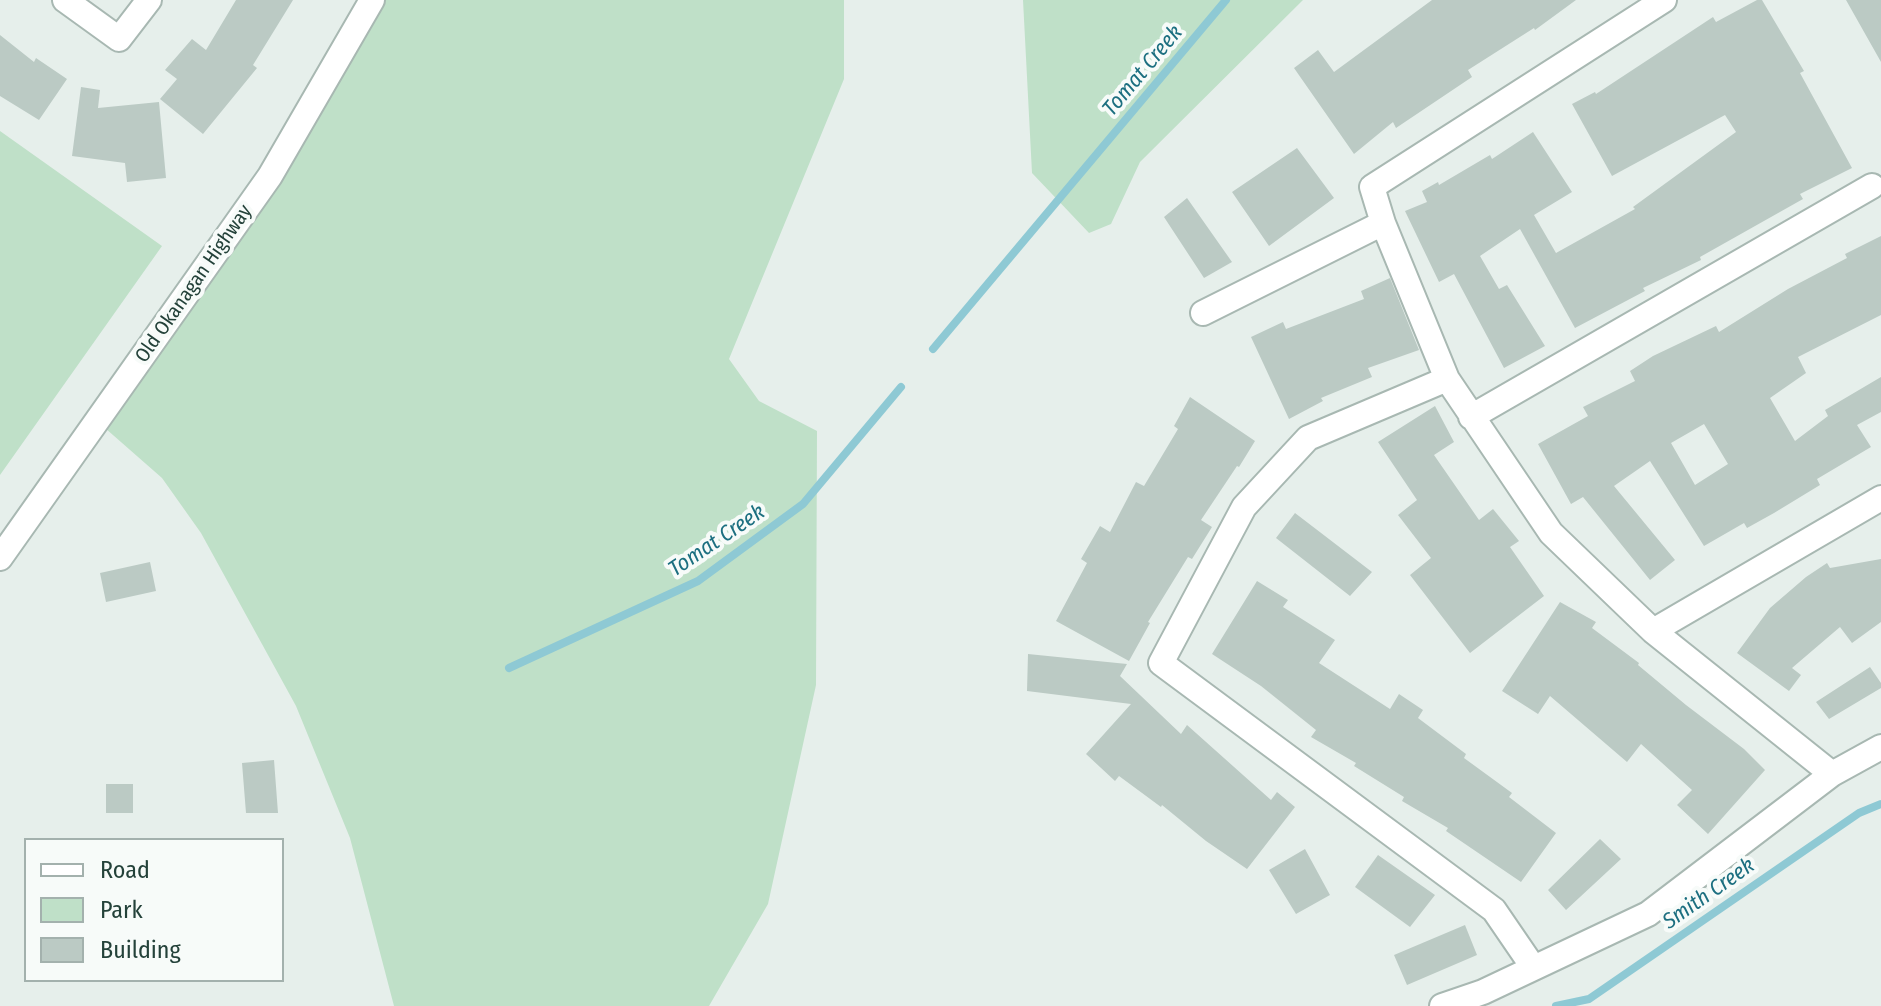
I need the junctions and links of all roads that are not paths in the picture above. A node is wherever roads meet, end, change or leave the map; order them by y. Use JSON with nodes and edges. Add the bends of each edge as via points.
{"nodes":[{"id":1,"x":65,"y":0,"type":"edge"},
{"id":2,"x":149,"y":0,"type":"edge"},
{"id":3,"x":372,"y":0,"type":"edge"},
{"id":4,"x":1664,"y":0,"type":"edge"},
{"id":5,"x":1872,"y":186,"type":"dead end"},
{"id":6,"x":1383,"y":223,"type":"junction"},
{"id":7,"x":1203,"y":313,"type":"dead end"},
{"id":8,"x":1447,"y":379,"type":"junction"},
{"id":9,"x":1471,"y":417,"type":"junction"},
{"id":10,"x":1881,"y":498,"type":"edge"},
{"id":11,"x":0,"y":558,"type":"edge"},
{"id":12,"x":1653,"y":631,"type":"junction"},
{"id":13,"x":1881,"y":747,"type":"edge"},
{"id":14,"x":1832,"y":774,"type":"junction"},
{"id":15,"x":1533,"y":967,"type":"junction"},
{"id":16,"x":1442,"y":1006,"type":"edge"}],
"edges":[{"from":1,"to":2,"type":"street","via":[[119,39]]},
{"from":3,"to":11,"type":"street","name":"Old Okanagan Highway","via":[[270,176]]},
{"from":4,"to":6,"type":"street","via":[[1372,187]]},
{"from":5,"to":9,"type":"street"},
{"from":6,"to":7,"type":"street"},
{"from":6,"to":8,"type":"street"},
{"from":8,"to":9,"type":"street"},
{"from":8,"to":15,"type":"street","via":[[1308,438],[1244,507],[1161,663],[1494,910]]},
{"from":9,"to":12,"type":"street","via":[[1551,533]]},
{"from":10,"to":12,"type":"street"},
{"from":12,"to":14,"type":"street"},
{"from":13,"to":14,"type":"street"},
{"from":14,"to":15,"type":"street","via":[[1648,914]]},
{"from":15,"to":16,"type":"street"}]}
